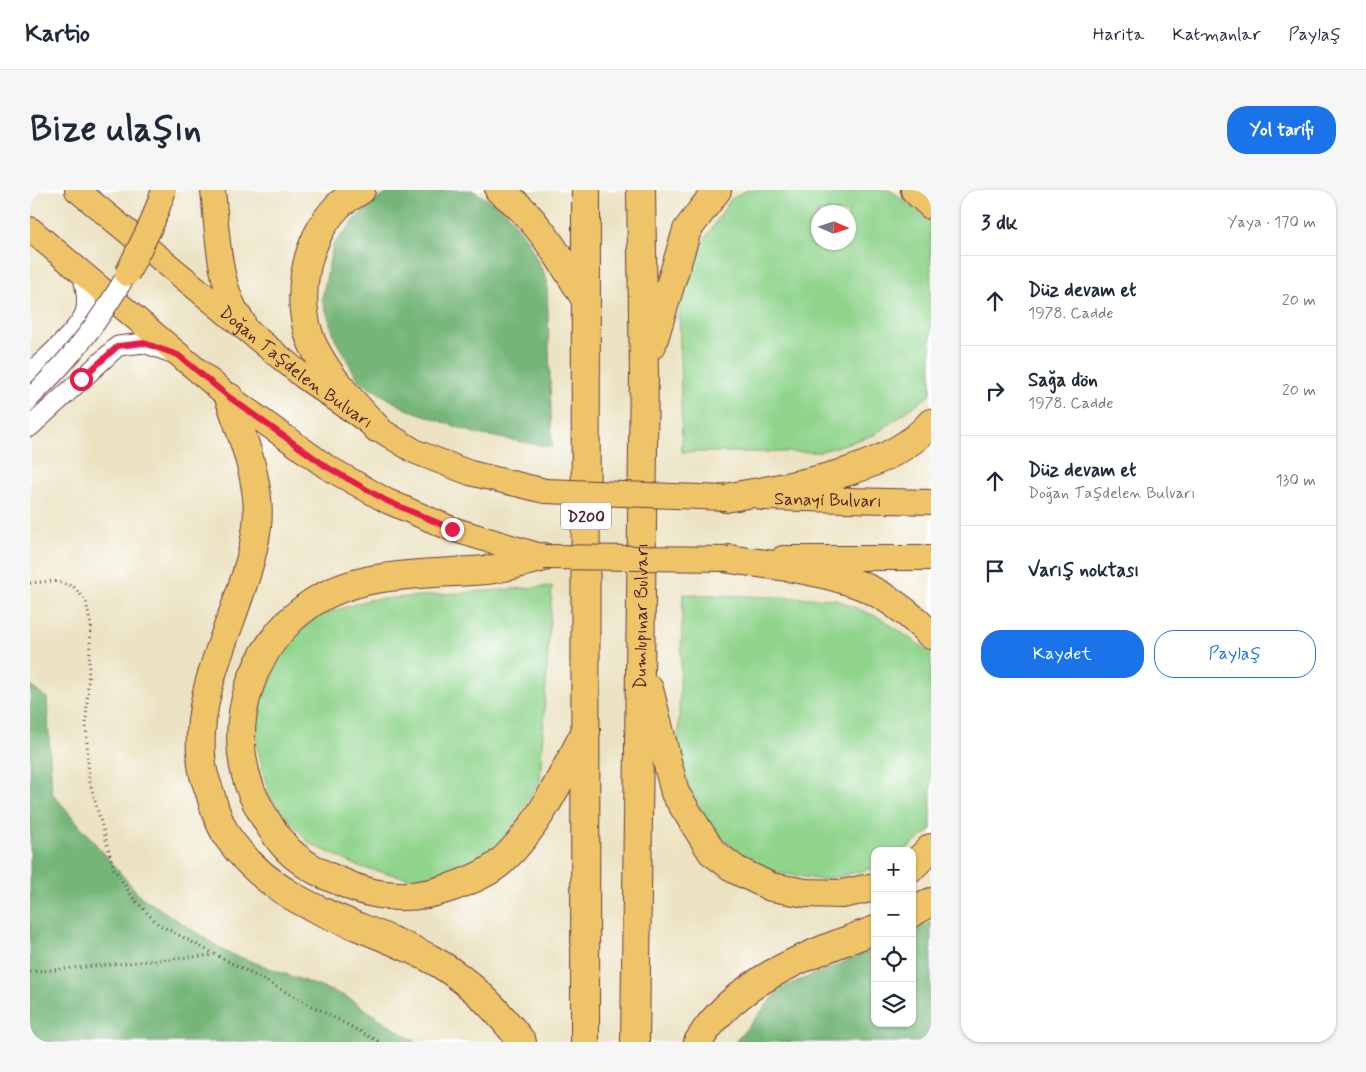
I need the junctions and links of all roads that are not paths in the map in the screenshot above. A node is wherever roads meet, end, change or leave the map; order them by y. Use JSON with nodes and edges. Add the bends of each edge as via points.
{"nodes":[{"id":1,"x":78,"y":190,"type":"edge"},
{"id":2,"x":164,"y":190,"type":"edge"},
{"id":3,"x":213,"y":190,"type":"edge"},
{"id":4,"x":361,"y":190,"type":"edge"},
{"id":5,"x":499,"y":190,"type":"edge"},
{"id":6,"x":586,"y":190,"type":"edge"},
{"id":7,"x":641,"y":190,"type":"edge"},
{"id":8,"x":717,"y":190,"type":"edge"},
{"id":9,"x":914,"y":190,"type":"edge"},
{"id":10,"x":931,"y":205,"type":"edge"},
{"id":11,"x":30,"y":229,"type":"edge"},
{"id":12,"x":81,"y":271,"type":"junction"},
{"id":13,"x":127,"y":274,"type":"joint"},
{"id":14,"x":586,"y":301,"type":"junction"},
{"id":15,"x":266,"y":346,"type":"junction"},
{"id":16,"x":178,"y":355,"type":"junction"},
{"id":17,"x":30,"y":373,"type":"edge"},
{"id":18,"x":644,"y":375,"type":"junction"},
{"id":19,"x":229,"y":397,"type":"junction"},
{"id":20,"x":30,"y":398,"type":"edge"},
{"id":21,"x":931,"y":423,"type":"edge"},
{"id":22,"x":30,"y":428,"type":"edge"},
{"id":23,"x":377,"y":428,"type":"junction"},
{"id":24,"x":726,"y":498,"type":"junction"},
{"id":25,"x":931,"y":502,"type":"edge"},
{"id":26,"x":544,"y":557,"type":"junction"},
{"id":27,"x":931,"y":558,"type":"edge"},
{"id":28,"x":729,"y":559,"type":"junction"},
{"id":29,"x":931,"y":635,"type":"edge"},
{"id":30,"x":640,"y":657,"type":"junction"},
{"id":31,"x":586,"y":731,"type":"junction"},
{"id":32,"x":931,"y":848,"type":"edge"},
{"id":33,"x":916,"y":863,"type":"edge"},
{"id":34,"x":871,"y":888,"type":"edge"},
{"id":35,"x":931,"y":902,"type":"edge"},
{"id":36,"x":916,"y":911,"type":"edge"},
{"id":37,"x":871,"y":931,"type":"edge"},
{"id":38,"x":522,"y":1042,"type":"edge"},
{"id":39,"x":585,"y":1042,"type":"edge"},
{"id":40,"x":634,"y":1042,"type":"edge"},
{"id":41,"x":698,"y":1042,"type":"edge"}],
"edges":[{"from":1,"to":15,"type":"main road","name":"Doğan Taşdelen Bulvarı"},
{"from":2,"to":13,"type":"main road","bridge":true,"via":[[152,224]]},
{"from":3,"to":15,"type":"main road","via":[[226,286],[232,304],[241,320]]},
{"from":4,"to":23,"type":"highway","via":[[338,206],[318,233],[308,260],[305,319],[314,349],[337,386]]},
{"from":5,"to":14,"type":"highway","via":[[538,230]]},
{"from":6,"to":14,"type":"highway","number":"D200"},
{"from":7,"to":18,"type":"highway","name":"Dumlupınar Bulvarı"},
{"from":8,"to":18,"type":"highway","via":[[687,230]]},
{"from":9,"to":10,"type":"highway"},
{"from":11,"to":12,"type":"main road"},
{"from":12,"to":16,"type":"main road"},
{"from":12,"to":17,"type":"street","via":[[86,289],[86,311],[67,338]]},
{"from":13,"to":20,"type":"street","bridge":true,"via":[[88,336]]},
{"from":14,"to":31,"type":"highway","number":"D200"},
{"from":15,"to":23,"type":"main road","name":"Doğan Taşdelen Bulvarı"},
{"from":16,"to":19,"type":"main road"},
{"from":16,"to":22,"type":"street","via":[[144,343],[118,346]]},
{"from":18,"to":30,"type":"highway","name":"Dumlupınar Bulvarı"},
{"from":19,"to":26,"type":"main road","via":[[327,467],[387,501],[452,529]]},
{"from":19,"to":38,"type":"highway","via":[[250,462],[256,491],[257,524],[247,568],[207,693],[201,729],[202,766],[227,837],[253,869],[285,893],[324,914],[432,960],[466,982],[500,1013]]},
{"from":21,"to":24,"type":"highway","via":[[921,435],[853,470],[812,482]]},
{"from":23,"to":24,"type":"main road","name":"Doğan Taşdelen Bulvarı","bridge":true,"via":[[416,452],[470,473],[545,491]]},
{"from":24,"to":25,"type":"main road","name":"Sanayi Bulvarı"},
{"from":26,"to":28,"type":"main road","bridge":true},
{"from":26,"to":31,"type":"highway","via":[[489,570],[389,576],[344,588],[309,605],[278,635],[258,663],[243,705],[242,746],[250,788],[268,824],[293,855],[323,875],[355,889],[389,897],[433,894],[469,881],[500,863],[533,823]]},
{"from":27,"to":28,"type":"main road"},
{"from":28,"to":29,"type":"highway","via":[[816,572],[861,585],[910,614]]},
{"from":30,"to":34,"type":"highway","via":[[675,794],[712,852],[736,870],[771,887],[806,893],[842,894]]},
{"from":30,"to":40,"type":"highway","name":"Dumlupınar Bulvarı"},
{"from":31,"to":39,"type":"highway","number":"D200"},
{"from":32,"to":33,"type":"highway"},
{"from":35,"to":36,"type":"highway"},
{"from":37,"to":41,"type":"highway","via":[[779,969],[738,996]]}]}
